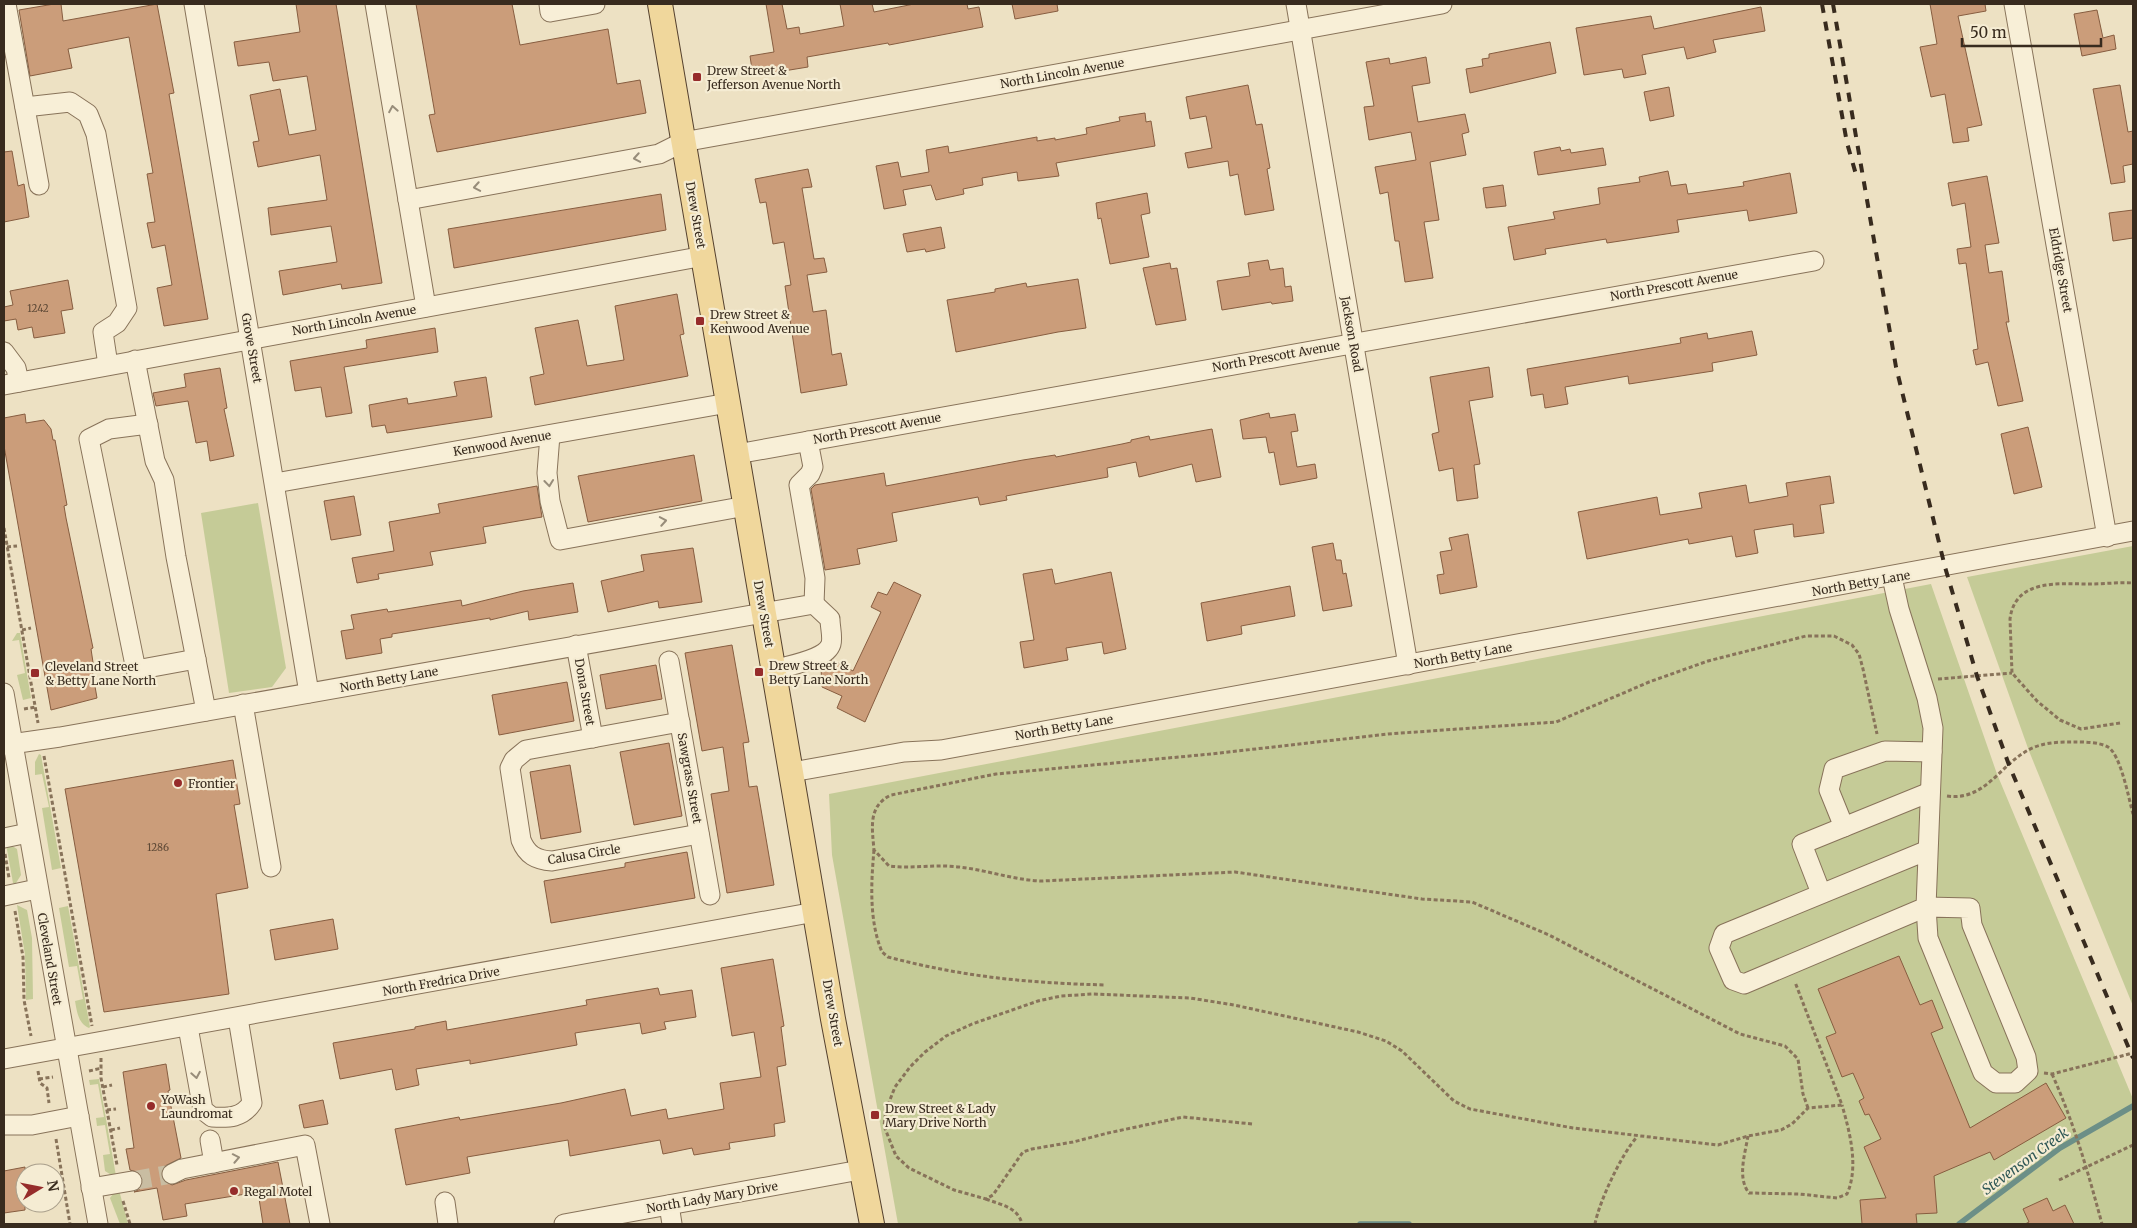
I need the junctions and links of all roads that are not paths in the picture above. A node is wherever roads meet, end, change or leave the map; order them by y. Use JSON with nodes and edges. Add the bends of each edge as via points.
{"nodes":[{"id":1,"x":6,"y":4,"type":"edge"},
{"id":2,"x":194,"y":4,"type":"edge"},
{"id":3,"x":375,"y":4,"type":"edge"},
{"id":4,"x":548,"y":4,"type":"edge"},
{"id":5,"x":595,"y":4,"type":"edge"},
{"id":6,"x":660,"y":4,"type":"edge"},
{"id":7,"x":1296,"y":4,"type":"edge"},
{"id":8,"x":1442,"y":4,"type":"edge"},
{"id":9,"x":2014,"y":4,"type":"edge"},
{"id":10,"x":1300,"y":29,"type":"junction"},
{"id":11,"x":25,"y":107,"type":"junction"},
{"id":12,"x":683,"y":142,"type":"junction"},
{"id":13,"x":39,"y":185,"type":"dead end"},
{"id":14,"x":408,"y":200,"type":"junction"},
{"id":15,"x":704,"y":256,"type":"junction"},
{"id":16,"x":1814,"y":261,"type":"dead end"},
{"id":17,"x":426,"y":307,"type":"junction"},
{"id":18,"x":250,"y":339,"type":"junction"},
{"id":19,"x":1353,"y":342,"type":"junction"},
{"id":20,"x":4,"y":352,"type":"edge"},
{"id":21,"x":134,"y":360,"type":"junction"},
{"id":22,"x":108,"y":365,"type":"junction"},
{"id":23,"x":12,"y":383,"type":"edge"},
{"id":24,"x":728,"y":403,"type":"junction"},
{"id":25,"x":148,"y":424,"type":"junction"},
{"id":26,"x":550,"y":435,"type":"junction"},
{"id":27,"x":808,"y":441,"type":"junction"},
{"id":28,"x":737,"y":454,"type":"junction"},
{"id":29,"x":275,"y":483,"type":"junction"},
{"id":30,"x":746,"y":506,"type":"junction"},
{"id":31,"x":2133,"y":531,"type":"edge"},
{"id":32,"x":2107,"y":536,"type":"junction"},
{"id":33,"x":1892,"y":577,"type":"junction"},
{"id":34,"x":814,"y":604,"type":"junction"},
{"id":35,"x":764,"y":611,"type":"junction"},
{"id":36,"x":576,"y":645,"type":"junction"},
{"id":37,"x":196,"y":659,"type":"junction"},
{"id":38,"x":669,"y":661,"type":"dead end"},
{"id":39,"x":1408,"y":665,"type":"junction"},
{"id":40,"x":774,"y":670,"type":"junction"},
{"id":41,"x":4,"y":693,"type":"edge"},
{"id":42,"x":309,"y":693,"type":"junction"},
{"id":43,"x":243,"y":704,"type":"junction"},
{"id":44,"x":206,"y":711,"type":"junction"},
{"id":45,"x":680,"y":722,"type":"junction"},
{"id":46,"x":593,"y":738,"type":"junction"},
{"id":47,"x":8,"y":745,"type":"edge"},
{"id":48,"x":1932,"y":752,"type":"junction"},
{"id":49,"x":792,"y":772,"type":"junction"},
{"id":50,"x":12,"y":791,"type":"edge"},
{"id":51,"x":1930,"y":792,"type":"junction"},
{"id":52,"x":1844,"y":827,"type":"junction"},
{"id":53,"x":28,"y":833,"type":"junction"},
{"id":54,"x":699,"y":834,"type":"junction"},
{"id":55,"x":4,"y":838,"type":"edge"},
{"id":56,"x":1928,"y":850,"type":"junction"},
{"id":57,"x":271,"y":867,"type":"dead end"},
{"id":58,"x":38,"y":889,"type":"junction"},
{"id":59,"x":1821,"y":893,"type":"junction"},
{"id":60,"x":710,"y":894,"type":"dead end"},
{"id":61,"x":4,"y":896,"type":"edge"},
{"id":62,"x":1926,"y":907,"type":"junction"},
{"id":63,"x":816,"y":912,"type":"junction"},
{"id":64,"x":238,"y":1018,"type":"junction"},
{"id":65,"x":188,"y":1027,"type":"junction"},
{"id":66,"x":66,"y":1048,"type":"junction"},
{"id":67,"x":4,"y":1060,"type":"edge"},
{"id":68,"x":78,"y":1116,"type":"junction"},
{"id":69,"x":4,"y":1125,"type":"edge"},
{"id":70,"x":210,"y":1140,"type":"dead end"},
{"id":71,"x":214,"y":1163,"type":"junction"},
{"id":72,"x":860,"y":1170,"type":"junction"},
{"id":73,"x":172,"y":1174,"type":"tunnel mouth"},
{"id":74,"x":126,"y":1182,"type":"tunnel mouth"},
{"id":75,"x":92,"y":1188,"type":"junction"},
{"id":76,"x":444,"y":1202,"type":"dead end"},
{"id":77,"x":669,"y":1205,"type":"junction"},
{"id":78,"x":98,"y":1224,"type":"edge"},
{"id":79,"x":320,"y":1224,"type":"edge"},
{"id":80,"x":448,"y":1224,"type":"edge"},
{"id":81,"x":564,"y":1224,"type":"edge"},
{"id":82,"x":672,"y":1224,"type":"edge"},
{"id":83,"x":872,"y":1224,"type":"edge"}],
"edges":[{"from":1,"to":11,"type":"street"},
{"from":2,"to":18,"type":"street","name":"Grove Street"},
{"from":14,"to":3,"type":"street","one_way":true},
{"from":4,"to":5,"type":"street","via":[[550,12]]},
{"from":6,"to":12,"type":"main road","name":"Drew Street"},
{"from":7,"to":10,"type":"street","name":"Jackson Road"},
{"from":8,"to":10,"type":"street","name":"North Lincoln Avenue"},
{"from":9,"to":32,"type":"street","name":"Eldridge Street"},
{"from":10,"to":12,"type":"street","name":"North Lincoln Avenue"},
{"from":10,"to":19,"type":"street","name":"Jackson Road"},
{"from":11,"to":13,"type":"street"},
{"from":11,"to":22,"type":"street","via":[[70,102],[88,114],[96,134],[127,308],[117,323],[103,332]]},
{"from":12,"to":14,"type":"street","name":"North Lincoln Avenue","one_way":true,"via":[[659,154]]},
{"from":12,"to":15,"type":"main road","name":"Drew Street"},
{"from":14,"to":17,"type":"street"},
{"from":15,"to":17,"type":"street","name":"North Lincoln Avenue"},
{"from":15,"to":24,"type":"main road","name":"Drew Street"},
{"from":16,"to":19,"type":"street","name":"North Prescott Avenue"},
{"from":17,"to":18,"type":"street","name":"North Lincoln Avenue"},
{"from":18,"to":21,"type":"street","name":"North Lincoln Avenue"},
{"from":18,"to":29,"type":"street","name":"Grove Street"},
{"from":19,"to":27,"type":"street","name":"North Prescott Avenue"},
{"from":19,"to":39,"type":"street","name":"Jackson Road"},
{"from":20,"to":23,"type":"street","via":[[16,368]]},
{"from":21,"to":22,"type":"street","name":"North Lincoln Avenue"},
{"from":21,"to":25,"type":"street"},
{"from":22,"to":23,"type":"street","name":"North Lincoln Avenue"},
{"from":24,"to":26,"type":"street","name":"Kenwood Avenue"},
{"from":24,"to":28,"type":"main road","name":"Drew Street"},
{"from":25,"to":37,"type":"street","via":[[155,461],[164,480]]},
{"from":25,"to":37,"type":"street","via":[[109,429],[89,439],[110,547],[136,670]]},
{"from":26,"to":29,"type":"street","name":"Kenwood Avenue"},
{"from":26,"to":30,"type":"street","one_way":true,"via":[[550,501],[560,540]]},
{"from":27,"to":28,"type":"street","name":"North Prescott Avenue"},
{"from":27,"to":34,"type":"street","via":[[813,467],[799,485],[815,578]]},
{"from":28,"to":30,"type":"main road","name":"Drew Street"},
{"from":29,"to":42,"type":"street","name":"Grove Street"},
{"from":30,"to":35,"type":"main road","name":"Drew Street"},
{"from":31,"to":32,"type":"street","name":"North Betty Lane"},
{"from":32,"to":33,"type":"street","name":"North Betty Lane"},
{"from":33,"to":39,"type":"street","name":"North Betty Lane"},
{"from":33,"to":48,"type":"street","via":[[1923,683],[1933,728]]},
{"from":34,"to":35,"type":"street","name":"North Betty Lane"},
{"from":34,"to":40,"type":"street","via":[[830,619],[832,642],[827,652]]},
{"from":35,"to":36,"type":"street","name":"North Betty Lane"},
{"from":35,"to":40,"type":"main road","name":"Drew Street"},
{"from":36,"to":42,"type":"street","name":"North Betty Lane"},
{"from":36,"to":46,"type":"street","name":"Dona Street"},
{"from":37,"to":44,"type":"street"},
{"from":38,"to":45,"type":"street","name":"Sawgrass Street"},
{"from":39,"to":49,"type":"street","name":"North Betty Lane","via":[[941,750],[904,752]]},
{"from":40,"to":49,"type":"main road","name":"Drew Street"},
{"from":41,"to":47,"type":"street","name":"Cleveland Street"},
{"from":42,"to":43,"type":"street","name":"North Betty Lane"},
{"from":43,"to":44,"type":"street","name":"North Betty Lane"},
{"from":43,"to":57,"type":"street"},
{"from":44,"to":47,"type":"street","name":"North Betty Lane"},
{"from":45,"to":46,"type":"street","name":"Calusa Circle"},
{"from":45,"to":54,"type":"street","name":"Sawgrass Street"},
{"from":46,"to":54,"type":"street","name":"Calusa Circle","via":[[526,750],[514,760],[510,776],[525,850],[541,860],[552,861]]},
{"from":47,"to":50,"type":"street","name":"Cleveland Street"},
{"from":48,"to":51,"type":"street"},
{"from":48,"to":52,"type":"street","via":[[1885,751],[1834,769],[1829,790]]},
{"from":49,"to":63,"type":"main road","name":"Drew Street"},
{"from":50,"to":53,"type":"street","name":"Cleveland Street"},
{"from":51,"to":52,"type":"street"},
{"from":51,"to":56,"type":"street"},
{"from":52,"to":59,"type":"street","via":[[1802,844]]},
{"from":53,"to":55,"type":"street"},
{"from":53,"to":58,"type":"street","name":"Cleveland Street"},
{"from":54,"to":60,"type":"street","name":"Sawgrass Street"},
{"from":56,"to":59,"type":"street"},
{"from":56,"to":62,"type":"street"},
{"from":58,"to":61,"type":"street"},
{"from":58,"to":66,"type":"street","name":"Cleveland Street"},
{"from":59,"to":62,"type":"street","via":[[1724,934],[1719,948],[1733,980],[1744,984]]},
{"from":62,"to":62,"type":"street","via":[[1928,938],[1983,1073],[1996,1083],[2015,1083],[2028,1072],[2026,1057],[1972,925],[1970,908]]},
{"from":63,"to":64,"type":"street","name":"North Fredrica Drive"},
{"from":63,"to":72,"type":"main road","name":"Drew Street"},
{"from":64,"to":65,"type":"street","name":"North Fredrica Drive"},
{"from":65,"to":64,"type":"street","one_way":true,"via":[[203,1110],[212,1117],[235,1116],[245,1113],[252,1103]]},
{"from":65,"to":66,"type":"street","name":"North Fredrica Drive"},
{"from":66,"to":67,"type":"street","name":"North Fredrica Drive"},
{"from":66,"to":68,"type":"street","name":"Cleveland Street"},
{"from":68,"to":69,"type":"street","via":[[32,1125]]},
{"from":68,"to":75,"type":"street","name":"Cleveland Street"},
{"from":70,"to":71,"type":"street"},
{"from":71,"to":73,"type":"street"},
{"from":71,"to":79,"type":"street","one_way":true,"via":[[305,1145]]},
{"from":72,"to":77,"type":"street","name":"North Lady Mary Drive"},
{"from":72,"to":83,"type":"main road","name":"Drew Street"},
{"from":74,"to":75,"type":"street"},
{"from":75,"to":78,"type":"street","name":"Cleveland Street"},
{"from":76,"to":80,"type":"street"},
{"from":77,"to":81,"type":"street","name":"North Lady Mary Drive"},
{"from":77,"to":82,"type":"street"}]}
